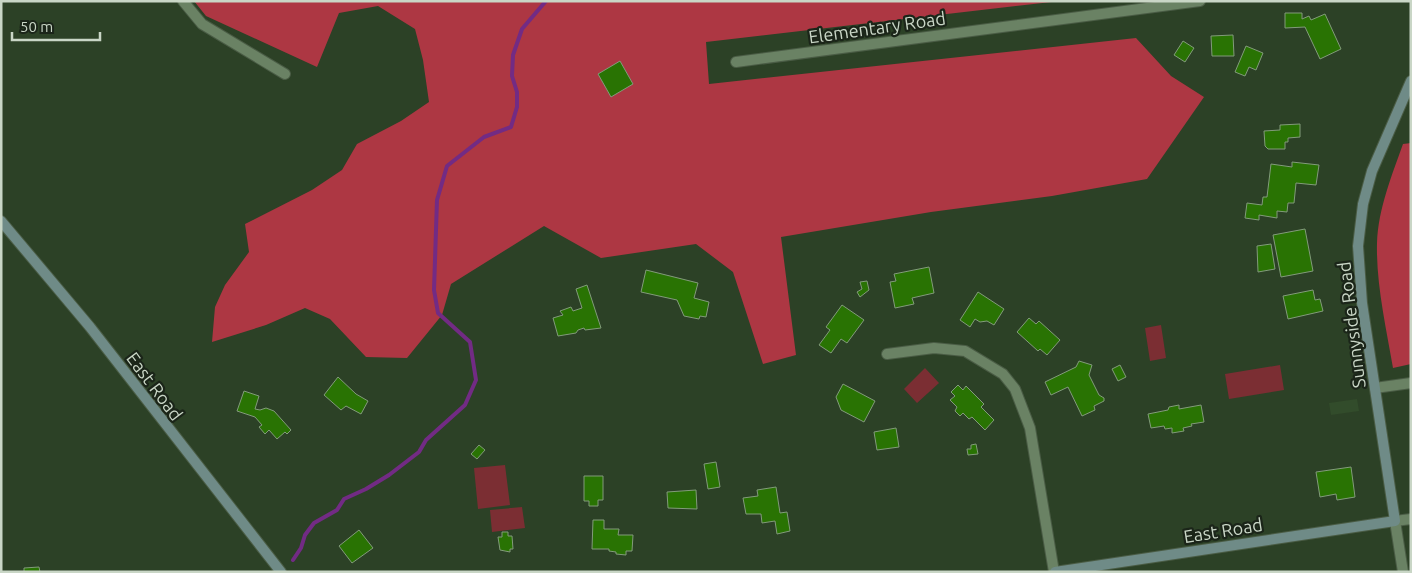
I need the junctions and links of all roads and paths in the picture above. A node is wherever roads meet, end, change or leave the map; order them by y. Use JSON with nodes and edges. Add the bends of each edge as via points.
{"nodes":[{"id":1,"x":183,"y":1,"type":"edge"},
{"id":2,"x":1200,"y":1,"type":"edge"},
{"id":3,"x":736,"y":62,"type":"dead end"},
{"id":4,"x":285,"y":74,"type":"dead end"},
{"id":5,"x":1411,"y":81,"type":"edge"},
{"id":6,"x":1,"y":221,"type":"edge"},
{"id":7,"x":887,"y":354,"type":"dead end"},
{"id":8,"x":1411,"y":383,"type":"edge"},
{"id":9,"x":1375,"y":388,"type":"junction"},
{"id":10,"x":1411,"y":519,"type":"edge"},
{"id":11,"x":1395,"y":521,"type":"junction"},
{"id":12,"x":280,"y":572,"type":"edge"},
{"id":13,"x":1054,"y":572,"type":"edge"},
{"id":14,"x":1403,"y":572,"type":"edge"}],
"edges":[{"from":1,"to":4,"type":"street","via":[[202,24]]},
{"from":2,"to":3,"type":"street","name":"Elementary Road"},
{"from":5,"to":9,"type":"main road","name":"Sunnyside Road","via":[[1372,171],[1359,232],[1360,282]]},
{"from":6,"to":12,"type":"main road","name":"East Road","via":[[90,327]]},
{"from":7,"to":13,"type":"street","via":[[934,348],[965,352],[1003,374],[1015,389],[1030,428]]},
{"from":8,"to":9,"type":"street"},
{"from":9,"to":11,"type":"main road","name":"Sunnyside Road"},
{"from":10,"to":11,"type":"street"},
{"from":11,"to":13,"type":"main road","name":"East Road"},
{"from":11,"to":14,"type":"street","name":"Sunnyside Road"}]}
